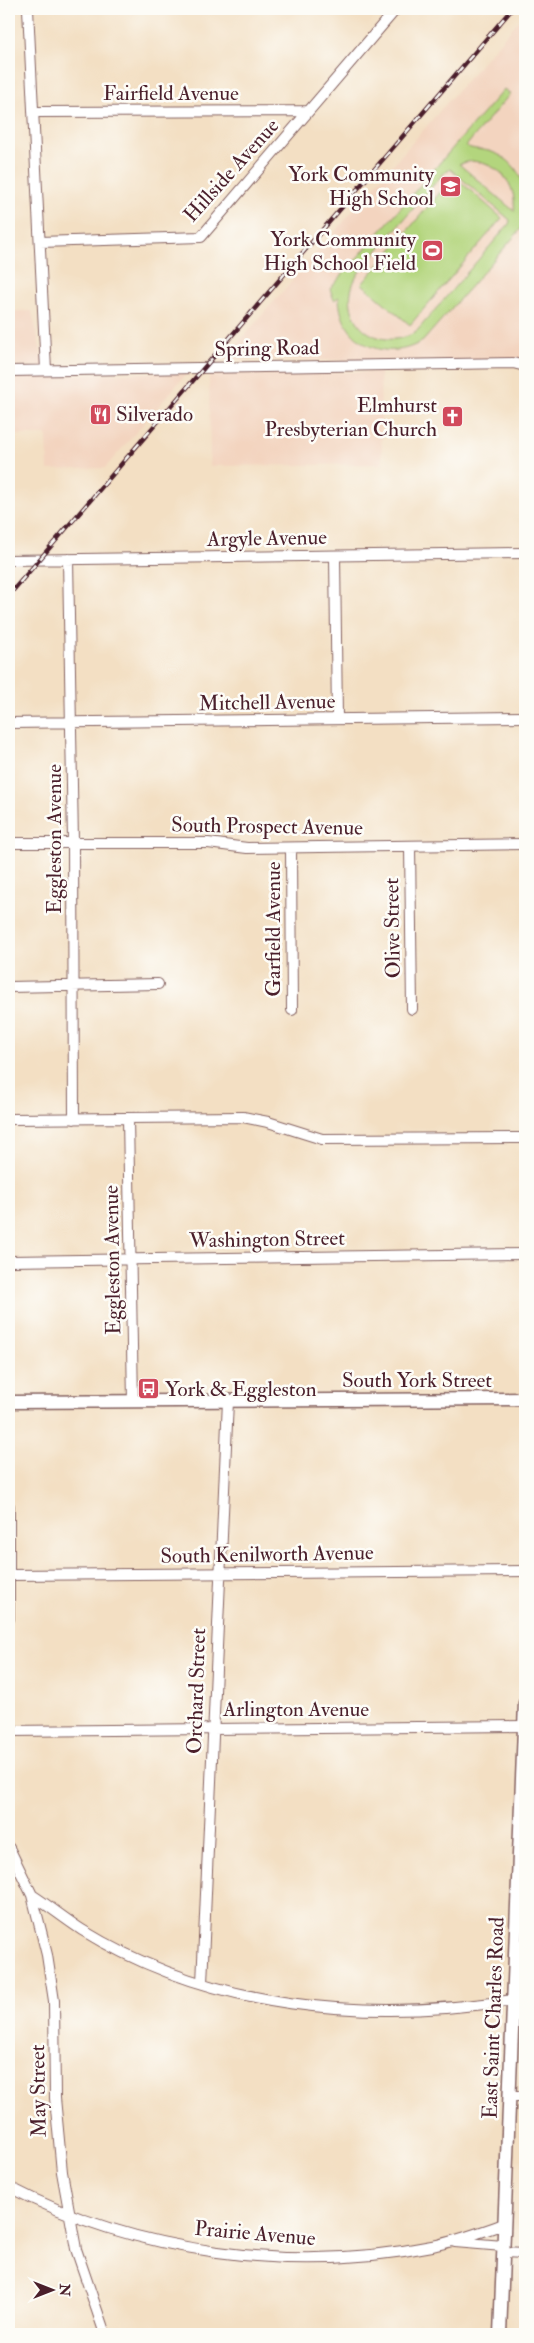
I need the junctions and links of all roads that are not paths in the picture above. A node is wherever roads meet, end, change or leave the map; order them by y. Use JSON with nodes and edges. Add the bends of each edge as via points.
{"nodes":[{"id":1,"x":28,"y":9,"type":"edge"},
{"id":2,"x":396,"y":9,"type":"edge"},
{"id":3,"x":308,"y":111,"type":"junction"},
{"id":4,"x":33,"y":112,"type":"junction"},
{"id":5,"x":40,"y":242,"type":"junction"},
{"id":6,"x":525,"y":366,"type":"edge"},
{"id":7,"x":46,"y":370,"type":"junction"},
{"id":8,"x":9,"y":371,"type":"edge"},
{"id":9,"x":525,"y":553,"type":"edge"},
{"id":10,"x":335,"y":556,"type":"junction"},
{"id":11,"x":68,"y":559,"type":"junction"},
{"id":12,"x":9,"y":560,"type":"edge"},
{"id":13,"x":525,"y":717,"type":"edge"},
{"id":14,"x":337,"y":720,"type":"junction"},
{"id":15,"x":9,"y":723,"type":"edge"},
{"id":16,"x":72,"y":723,"type":"junction"},
{"id":17,"x":73,"y":842,"type":"junction"},
{"id":18,"x":9,"y":843,"type":"edge"},
{"id":19,"x":525,"y":844,"type":"edge"},
{"id":20,"x":410,"y":846,"type":"junction"},
{"id":21,"x":291,"y":848,"type":"junction"},
{"id":22,"x":158,"y":984,"type":"dead end"},
{"id":23,"x":74,"y":986,"type":"junction"},
{"id":24,"x":9,"y":987,"type":"edge"},
{"id":25,"x":412,"y":1009,"type":"dead end"},
{"id":26,"x":292,"y":1010,"type":"dead end"},
{"id":27,"x":128,"y":1118,"type":"junction"},
{"id":28,"x":9,"y":1119,"type":"edge"},
{"id":29,"x":74,"y":1119,"type":"junction"},
{"id":30,"x":525,"y":1138,"type":"edge"},
{"id":31,"x":525,"y":1254,"type":"edge"},
{"id":32,"x":130,"y":1259,"type":"junction"},
{"id":33,"x":9,"y":1260,"type":"edge"},
{"id":34,"x":525,"y":1399,"type":"edge"},
{"id":35,"x":228,"y":1401,"type":"junction"},
{"id":36,"x":9,"y":1402,"type":"edge"},
{"id":37,"x":133,"y":1402,"type":"junction"},
{"id":38,"x":9,"y":1506,"type":"edge"},
{"id":39,"x":525,"y":1571,"type":"edge"},
{"id":40,"x":220,"y":1574,"type":"junction"},
{"id":41,"x":9,"y":1576,"type":"edge"},
{"id":42,"x":9,"y":1619,"type":"edge"},
{"id":43,"x":525,"y":1703,"type":"edge"},
{"id":44,"x":524,"y":1726,"type":"edge"},
{"id":45,"x":213,"y":1729,"type":"junction"},
{"id":46,"x":9,"y":1731,"type":"edge"},
{"id":47,"x":524,"y":1744,"type":"edge"},
{"id":48,"x":9,"y":1848,"type":"edge"},
{"id":49,"x":32,"y":1895,"type":"junction"},
{"id":50,"x":521,"y":1916,"type":"edge"},
{"id":51,"x":202,"y":1983,"type":"junction"},
{"id":52,"x":513,"y":2000,"type":"junction"},
{"id":53,"x":510,"y":2096,"type":"junction"},
{"id":54,"x":525,"y":2096,"type":"edge"},
{"id":55,"x":9,"y":2188,"type":"edge"},
{"id":56,"x":70,"y":2214,"type":"junction"},
{"id":57,"x":504,"y":2224,"type":"junction"},
{"id":58,"x":449,"y":2242,"type":"junction"},
{"id":59,"x":503,"y":2249,"type":"junction"},
{"id":60,"x":525,"y":2253,"type":"edge"},
{"id":61,"x":105,"y":2334,"type":"edge"},
{"id":62,"x":500,"y":2334,"type":"edge"}],
"edges":[{"from":1,"to":4,"type":"street"},
{"from":2,"to":3,"type":"street","name":"Hillside Avenue"},
{"from":3,"to":4,"type":"street","name":"Fairfield Avenue"},
{"from":3,"to":5,"type":"street","name":"Hillside Avenue","via":[[201,238]]},
{"from":4,"to":5,"type":"street"},
{"from":5,"to":7,"type":"street"},
{"from":6,"to":7,"type":"street","name":"Spring Road"},
{"from":7,"to":8,"type":"street","name":"Spring Road"},
{"from":9,"to":10,"type":"street","name":"Argyle Avenue"},
{"from":10,"to":11,"type":"street","name":"Argyle Avenue"},
{"from":10,"to":14,"type":"street"},
{"from":11,"to":12,"type":"street","name":"Argyle Avenue"},
{"from":11,"to":16,"type":"street","name":"Eggleston Avenue"},
{"from":13,"to":14,"type":"street","name":"Mitchell Avenue"},
{"from":14,"to":16,"type":"street","name":"Mitchell Avenue"},
{"from":15,"to":16,"type":"street","name":"Mitchell Avenue"},
{"from":16,"to":17,"type":"street","name":"Eggleston Avenue"},
{"from":17,"to":18,"type":"street","name":"South Prospect Avenue"},
{"from":17,"to":21,"type":"street","name":"South Prospect Avenue","via":[[208,843],[247,848]]},
{"from":17,"to":23,"type":"street","name":"Eggleston Avenue"},
{"from":19,"to":20,"type":"street","name":"South Prospect Avenue"},
{"from":20,"to":21,"type":"street","name":"South Prospect Avenue"},
{"from":20,"to":25,"type":"street","name":"Olive Street"},
{"from":21,"to":26,"type":"street","name":"Garfield Avenue"},
{"from":22,"to":23,"type":"street"},
{"from":23,"to":24,"type":"street"},
{"from":23,"to":29,"type":"street","name":"Eggleston Avenue"},
{"from":27,"to":29,"type":"street"},
{"from":27,"to":30,"type":"street","via":[[243,1117],[329,1140]]},
{"from":27,"to":32,"type":"street","name":"Eggleston Avenue"},
{"from":28,"to":29,"type":"street"},
{"from":31,"to":32,"type":"street","name":"Washington Street"},
{"from":32,"to":33,"type":"street","name":"Washington Street"},
{"from":32,"to":37,"type":"street","name":"Eggleston Avenue"},
{"from":34,"to":35,"type":"main road","name":"South York Street"},
{"from":35,"to":37,"type":"main road","name":"South York Street"},
{"from":35,"to":40,"type":"street","name":"Orchard Street"},
{"from":36,"to":37,"type":"main road","name":"South York Street"},
{"from":38,"to":41,"type":"street"},
{"from":39,"to":40,"type":"street","name":"South Kenilworth Avenue"},
{"from":40,"to":41,"type":"street","name":"South Kenilworth Avenue"},
{"from":40,"to":45,"type":"street","name":"Orchard Street"},
{"from":41,"to":42,"type":"street"},
{"from":43,"to":44,"type":"main road","name":"East Saint Charles Road"},
{"from":44,"to":45,"type":"street","name":"Arlington Avenue"},
{"from":44,"to":47,"type":"main road","name":"East Saint Charles Road"},
{"from":45,"to":46,"type":"street","name":"Arlington Avenue"},
{"from":45,"to":51,"type":"street","name":"Orchard Street"},
{"from":47,"to":50,"type":"main road","name":"East Saint Charles Road"},
{"from":48,"to":49,"type":"street","name":"May Street"},
{"from":49,"to":51,"type":"street","via":[[106,1943]]},
{"from":49,"to":56,"type":"street","name":"May Street","via":[[52,1984],[57,2136]]},
{"from":50,"to":52,"type":"main road","name":"East Saint Charles Road"},
{"from":51,"to":52,"type":"street","via":[[277,2001],[351,2010],[412,2010]]},
{"from":52,"to":53,"type":"main road","name":"East Saint Charles Road"},
{"from":53,"to":54,"type":"street"},
{"from":53,"to":57,"type":"main road","name":"East Saint Charles Road"},
{"from":55,"to":56,"type":"street","name":"Prairie Avenue"},
{"from":56,"to":58,"type":"street","name":"Prairie Avenue","via":[[157,2240],[255,2256],[343,2257],[404,2251]]},
{"from":56,"to":61,"type":"street","name":"May Street","via":[[83,2272]]},
{"from":57,"to":58,"type":"street","name":"Prairie Avenue"},
{"from":57,"to":59,"type":"main road","name":"East Saint Charles Road"},
{"from":58,"to":59,"type":"street"},
{"from":59,"to":60,"type":"street"},
{"from":59,"to":62,"type":"main road","name":"East Saint Charles Road"}]}
